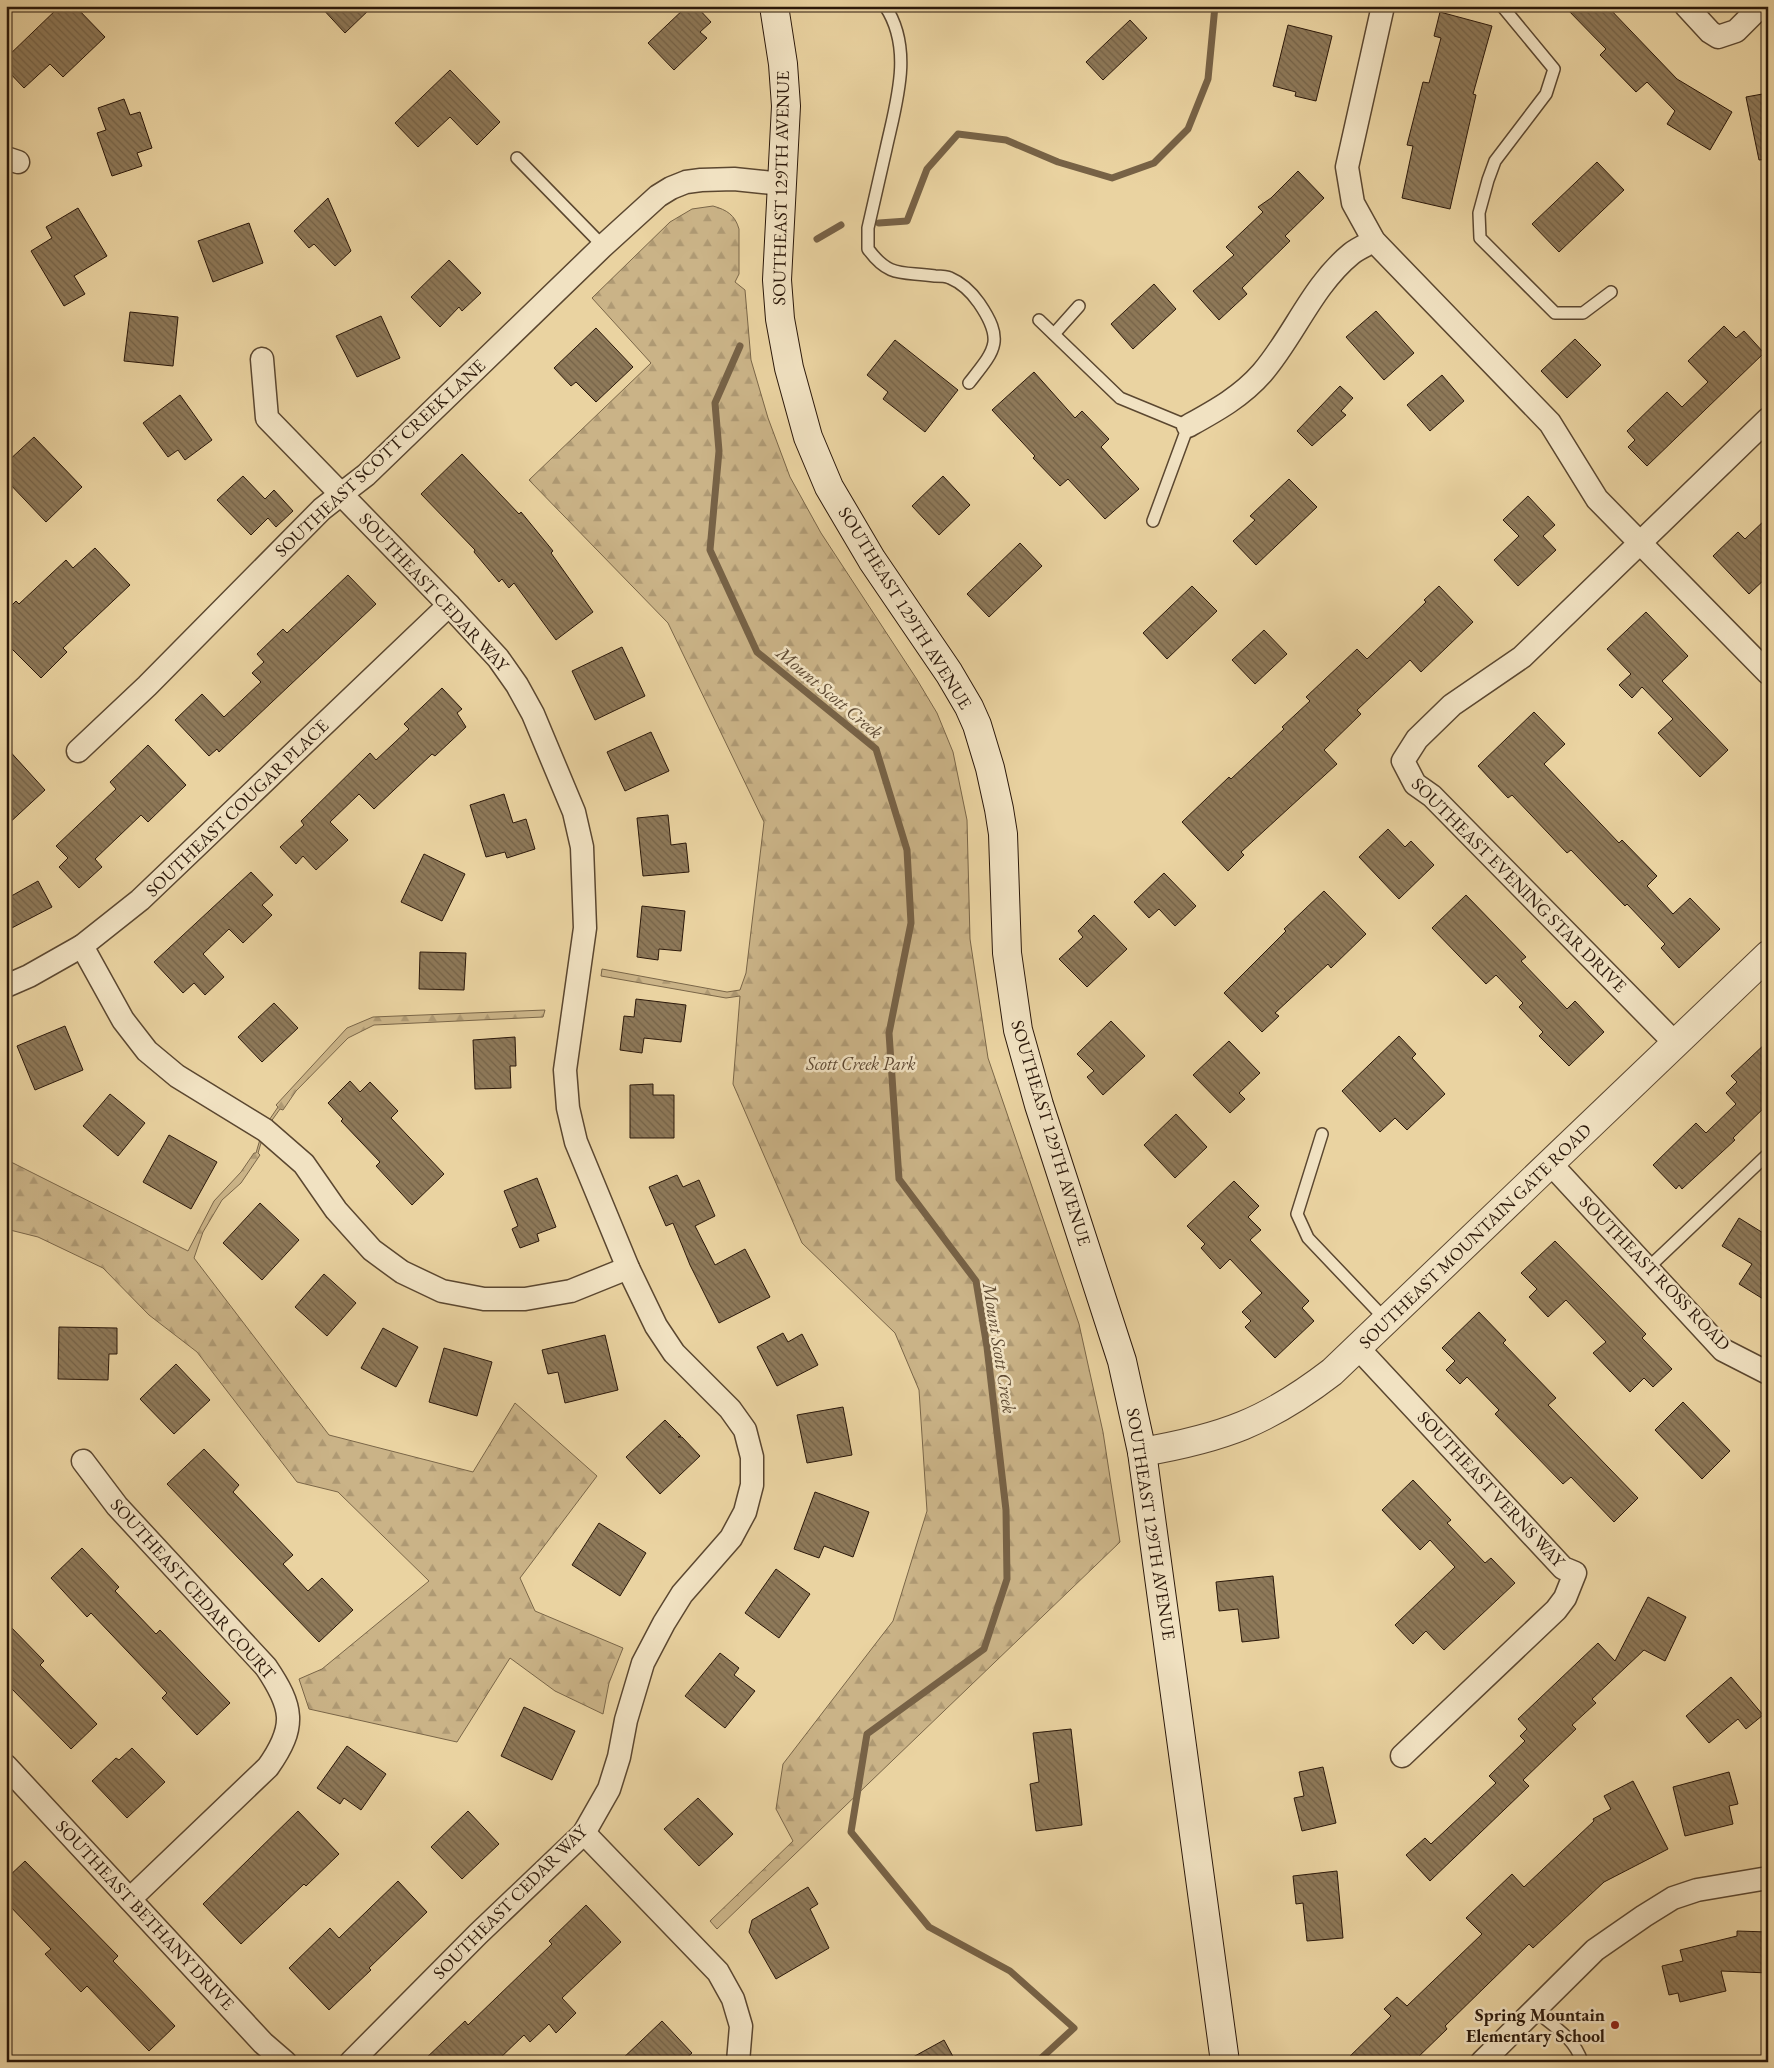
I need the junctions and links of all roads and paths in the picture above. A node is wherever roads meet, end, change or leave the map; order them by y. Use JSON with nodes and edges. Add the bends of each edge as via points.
{"nodes":[{"id":1,"x":774,"y":6,"type":"edge"},
{"id":2,"x":885,"y":6,"type":"edge"},
{"id":3,"x":1383,"y":6,"type":"edge"},
{"id":4,"x":1502,"y":6,"type":"edge"},
{"id":5,"x":1686,"y":6,"type":"edge"},
{"id":6,"x":1762,"y":6,"type":"edge"},
{"id":7,"x":518,"y":158,"type":"dead end"},
{"id":8,"x":782,"y":184,"type":"junction"},
{"id":9,"x":1374,"y":241,"type":"junction"},
{"id":10,"x":603,"y":246,"type":"junction"},
{"id":11,"x":1611,"y":292,"type":"dead end"},
{"id":12,"x":1079,"y":306,"type":"dead end"},
{"id":13,"x":1039,"y":320,"type":"dead end"},
{"id":14,"x":1054,"y":334,"type":"junction"},
{"id":15,"x":262,"y":359,"type":"dead end"},
{"id":16,"x":969,"y":383,"type":"dead end"},
{"id":17,"x":1768,"y":419,"type":"edge"},
{"id":18,"x":1188,"y":426,"type":"junction"},
{"id":19,"x":341,"y":494,"type":"junction"},
{"id":20,"x":1153,"y":521,"type":"dead end"},
{"id":21,"x":1639,"y":543,"type":"junction"},
{"id":22,"x":449,"y":605,"type":"junction"},
{"id":23,"x":1768,"y":674,"type":"edge"},
{"id":24,"x":78,"y":750,"type":"dead end"},
{"id":25,"x":82,"y":946,"type":"junction"},
{"id":26,"x":1768,"y":954,"type":"edge"},
{"id":27,"x":6,"y":986,"type":"edge"},
{"id":28,"x":1675,"y":1043,"type":"junction"},
{"id":29,"x":1322,"y":1134,"type":"dead end"},
{"id":30,"x":1768,"y":1154,"type":"edge"},
{"id":31,"x":1550,"y":1163,"type":"junction"},
{"id":32,"x":628,"y":1268,"type":"junction"},
{"id":33,"x":1648,"y":1268,"type":"junction"},
{"id":34,"x":1387,"y":1321,"type":"junction"},
{"id":35,"x":1358,"y":1348,"type":"junction"},
{"id":36,"x":1768,"y":1373,"type":"edge"},
{"id":37,"x":1142,"y":1452,"type":"junction"},
{"id":38,"x":83,"y":1461,"type":"dead end"},
{"id":39,"x":1402,"y":1756,"type":"dead end"},
{"id":40,"x":6,"y":1766,"type":"edge"},
{"id":41,"x":584,"y":1833,"type":"junction"},
{"id":42,"x":1768,"y":1878,"type":"edge"},
{"id":43,"x":130,"y":1899,"type":"junction"},
{"id":44,"x":1534,"y":2010,"type":"junction"},
{"id":45,"x":285,"y":2062,"type":"edge"},
{"id":46,"x":351,"y":2062,"type":"edge"},
{"id":47,"x":738,"y":2062,"type":"edge"},
{"id":48,"x":1225,"y":2062,"type":"edge"},
{"id":49,"x":1482,"y":2062,"type":"edge"},
{"id":50,"x":1582,"y":2062,"type":"edge"}],
"edges":[{"from":1,"to":8,"type":"main road","name":"SOUTHEAST 129TH AVENUE","via":[[785,84]]},
{"from":2,"to":16,"type":"lane","via":[[898,35],[901,59],[899,92],[868,228],[868,249],[884,268],[899,273],[950,277],[976,299],[995,333],[988,359]]},
{"from":3,"to":9,"type":"street","via":[[1347,167],[1353,203]]},
{"from":4,"to":11,"type":"lane","via":[[1554,69],[1546,94],[1495,161],[1479,213],[1480,238],[1555,313],[1584,313]]},
{"from":5,"to":6,"type":"street","via":[[1718,37],[1736,31]]},
{"from":7,"to":10,"type":"lane"},
{"from":8,"to":10,"type":"street","name":"SOUTHEAST SCOTT CREEK LANE","via":[[719,178],[686,182],[658,196]]},
{"from":8,"to":37,"type":"main road","name":"SOUTHEAST 129TH AVENUE","via":[[777,280],[780,319],[805,429],[842,510],[949,673],[977,725],[1000,809],[1008,961],[1020,1036],[1039,1105],[1122,1361]]},
{"from":9,"to":18,"type":"street","via":[[1351,254],[1335,271],[1262,373],[1228,404]]},
{"from":9,"to":21,"type":"street","via":[[1550,423],[1598,499]]},
{"from":10,"to":19,"type":"street","name":"SOUTHEAST SCOTT CREEK LANE","via":[[374,468]]},
{"from":12,"to":14,"type":"lane"},
{"from":13,"to":14,"type":"lane"},
{"from":14,"to":18,"type":"lane","via":[[1120,398]]},
{"from":15,"to":19,"type":"street","name":"SOUTHEAST CEDAR WAY","via":[[267,418]]},
{"from":17,"to":21,"type":"street","name":"SOUTHEAST EVENING STAR DRIVE"},
{"from":18,"to":20,"type":"lane"},
{"from":19,"to":22,"type":"street","name":"SOUTHEAST CEDAR WAY"},
{"from":19,"to":24,"type":"street","name":"SOUTHEAST SCOTT CREEK LANE","via":[[291,538],[147,686]]},
{"from":21,"to":23,"type":"street"},
{"from":21,"to":28,"type":"street","name":"SOUTHEAST EVENING STAR DRIVE","via":[[1522,657],[1452,705],[1417,739],[1404,760],[1415,784],[1432,796]]},
{"from":22,"to":25,"type":"street","name":"SOUTHEAST COUGAR PLACE","via":[[140,900]]},
{"from":22,"to":32,"type":"street","name":"SOUTHEAST CEDAR WAY","via":[[498,658],[517,685],[533,714],[574,812],[582,847],[585,928],[565,1070],[568,1108],[576,1142]]},
{"from":25,"to":27,"type":"street","name":"SOUTHEAST COUGAR PLACE"},
{"from":25,"to":32,"type":"street","via":[[124,1020],[147,1051],[177,1076],[264,1130],[304,1164],[336,1210],[372,1250],[402,1272],[442,1291],[484,1299],[525,1299],[570,1291]]},
{"from":26,"to":28,"type":"main road","name":"SOUTHEAST MOUNTAIN GATE ROAD"},
{"from":28,"to":31,"type":"main road","name":"SOUTHEAST MOUNTAIN GATE ROAD"},
{"from":29,"to":34,"type":"lane","via":[[1297,1214],[1308,1238]]},
{"from":30,"to":33,"type":"lane"},
{"from":31,"to":33,"type":"street","name":"SOUTHEAST ROSS ROAD"},
{"from":31,"to":34,"type":"main road","name":"SOUTHEAST MOUNTAIN GATE ROAD"},
{"from":32,"to":41,"type":"street","name":"SOUTHEAST CEDAR WAY","via":[[656,1326],[674,1354],[730,1409],[744,1430],[752,1457],[752,1485],[745,1512],[731,1538],[682,1594],[643,1663],[609,1789]]},
{"from":33,"to":36,"type":"street","name":"SOUTHEAST ROSS ROAD","via":[[1724,1350]]},
{"from":34,"to":35,"type":"main road","name":"SOUTHEAST MOUNTAIN GATE ROAD"},
{"from":35,"to":37,"type":"main road","name":"SOUTHEAST MOUNTAIN GATE ROAD","via":[[1301,1395],[1254,1422],[1212,1438]]},
{"from":35,"to":39,"type":"street","name":"SOUTHEAST VERNS WAY","via":[[1563,1568],[1575,1573],[1566,1598],[1556,1610]]},
{"from":37,"to":48,"type":"main road","name":"SOUTHEAST 129TH AVENUE"},
{"from":38,"to":43,"type":"street","name":"SOUTHEAST CEDAR COURT","via":[[116,1506],[266,1667],[283,1692],[287,1710],[288,1730],[282,1748],[268,1767]]},
{"from":40,"to":43,"type":"street","name":"SOUTHEAST BETHANY DRIVE"},
{"from":41,"to":46,"type":"street","name":"SOUTHEAST CEDAR WAY"},
{"from":41,"to":47,"type":"street","via":[[718,1972],[733,1999],[741,2026]]},
{"from":42,"to":44,"type":"street","via":[[1697,1890],[1673,1898],[1595,1950]]},
{"from":43,"to":45,"type":"street","name":"SOUTHEAST BETHANY DRIVE","via":[[263,2043]]},
{"from":44,"to":49,"type":"street"},
{"from":44,"to":50,"type":"lane","via":[[1572,2040]]}]}
